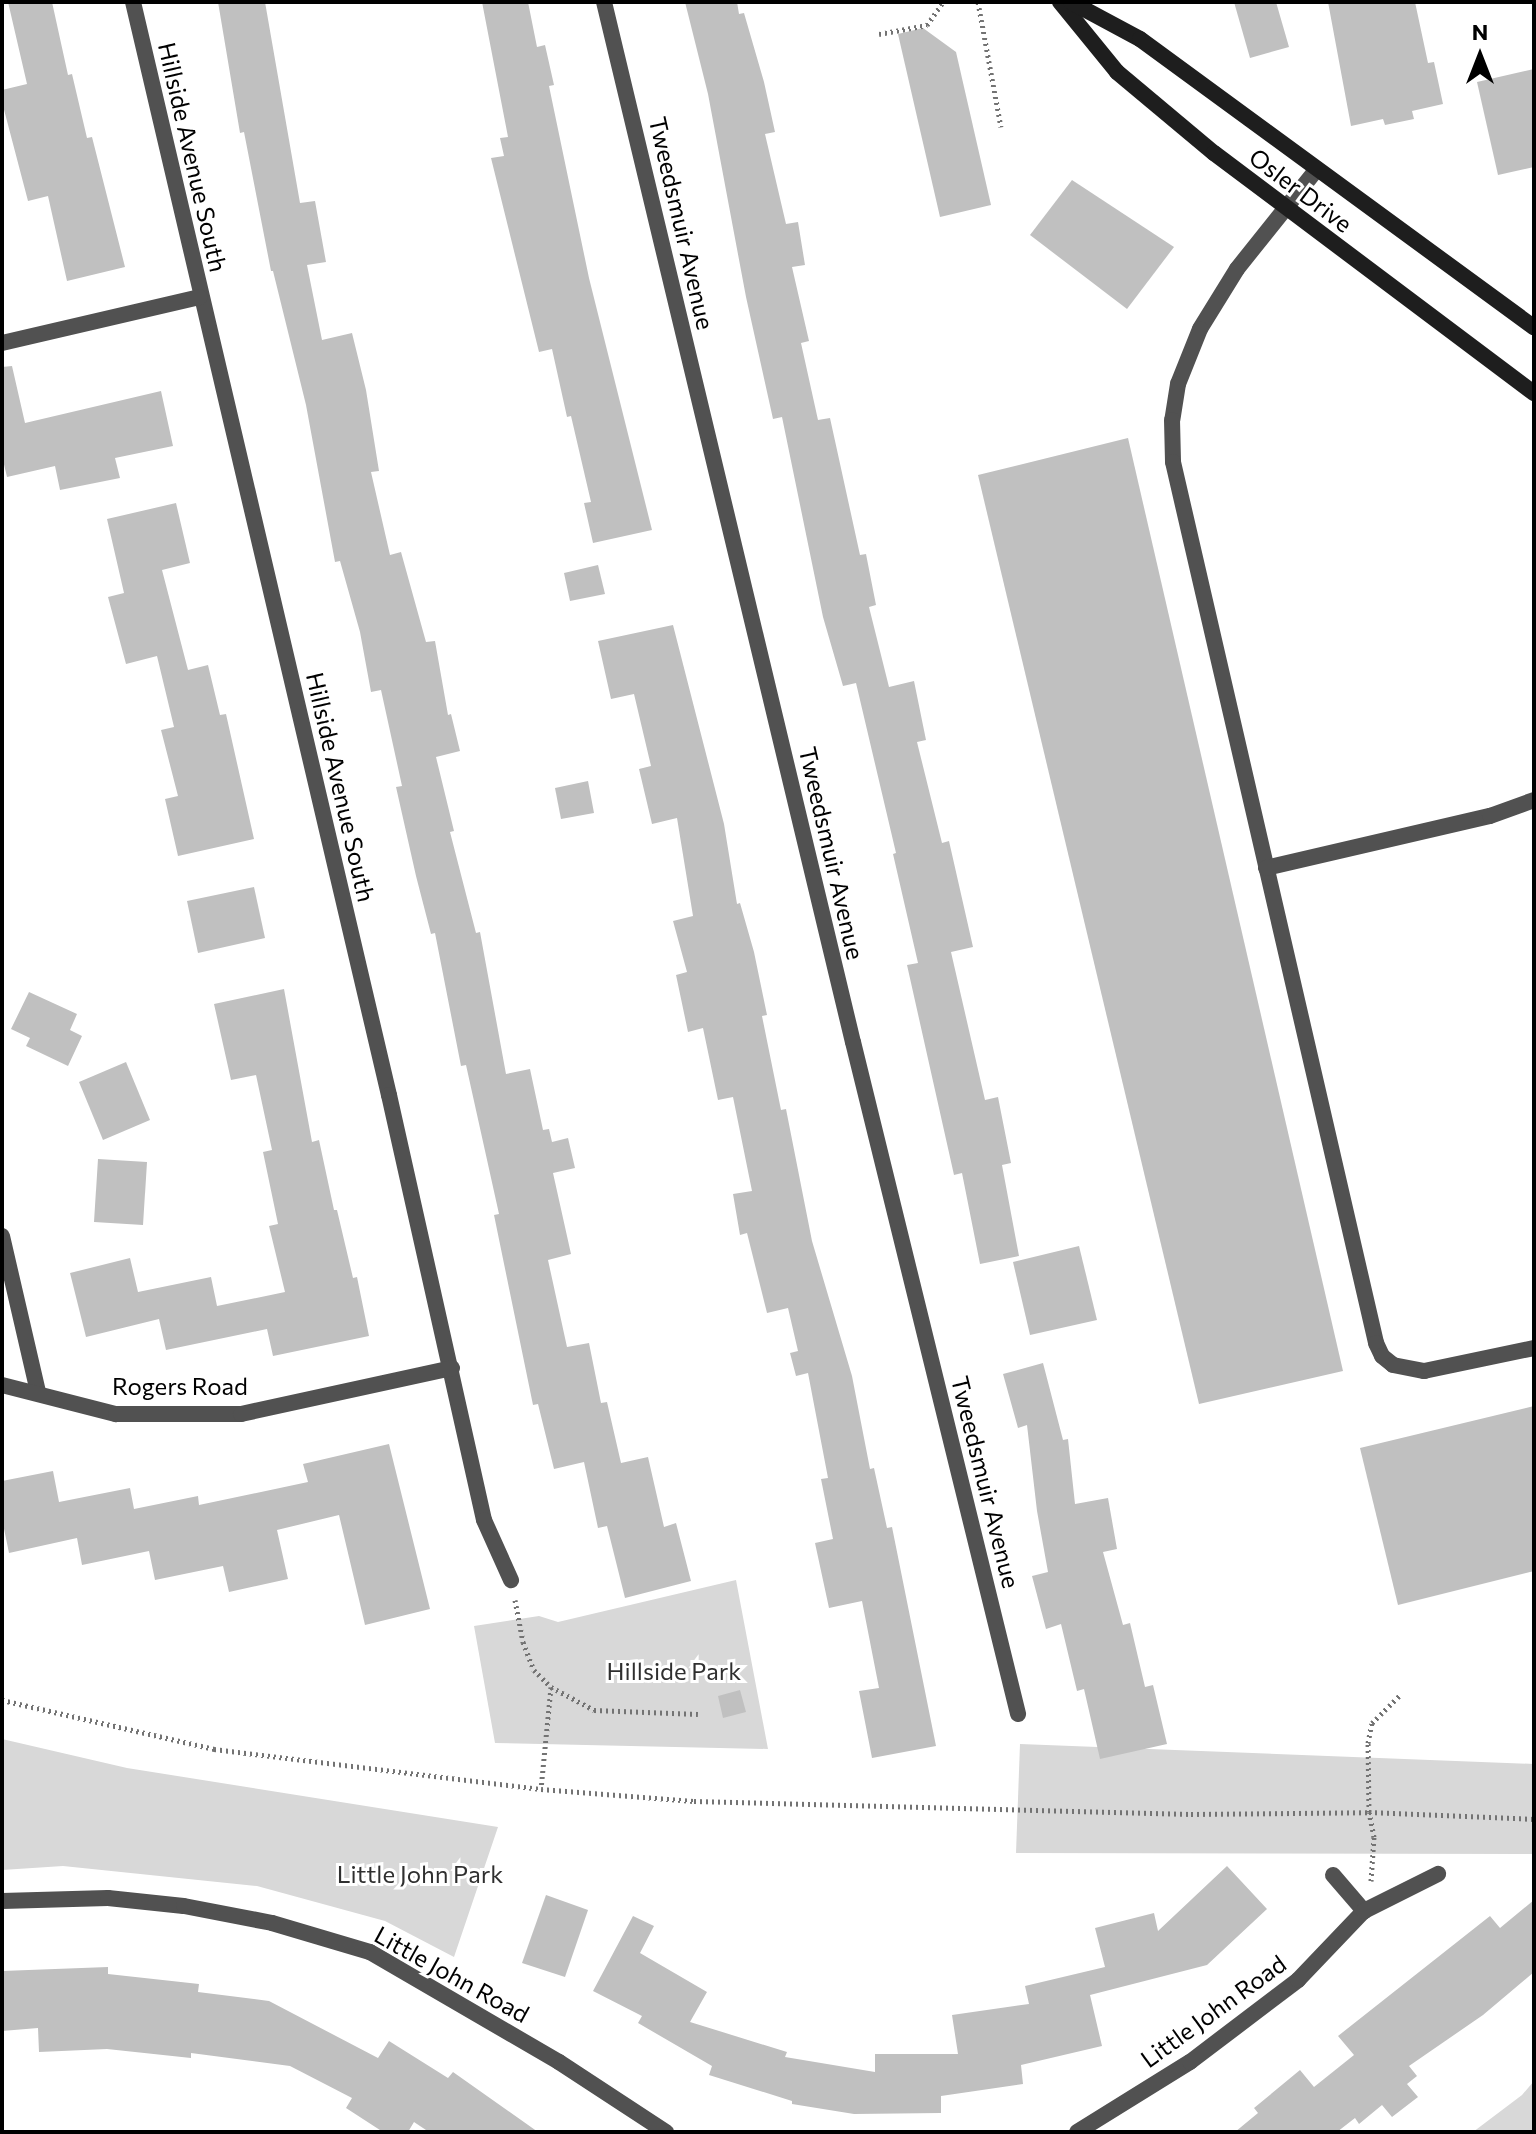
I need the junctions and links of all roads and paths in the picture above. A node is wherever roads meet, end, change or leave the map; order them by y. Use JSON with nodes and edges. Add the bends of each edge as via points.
{"nodes":[{"id":1,"x":133,"y":2,"type":"edge"},
{"id":2,"x":604,"y":2,"type":"edge"},
{"id":3,"x":943,"y":2,"type":"edge"},
{"id":4,"x":978,"y":2,"type":"edge"},
{"id":5,"x":1060,"y":2,"type":"edge"},
{"id":6,"x":1071,"y":2,"type":"edge"},
{"id":7,"x":879,"y":34,"type":"dead end"},
{"id":8,"x":1001,"y":127,"type":"dead end"},
{"id":9,"x":1317,"y":169,"type":"junction"},
{"id":10,"x":1285,"y":209,"type":"junction"},
{"id":11,"x":200,"y":297,"type":"junction"},
{"id":12,"x":1531,"y":320,"type":"edge"},
{"id":13,"x":2,"y":343,"type":"edge"},
{"id":14,"x":1534,"y":393,"type":"edge"},
{"id":15,"x":1534,"y":800,"type":"edge"},
{"id":16,"x":1266,"y":868,"type":"junction"},
{"id":17,"x":2,"y":1236,"type":"edge"},
{"id":18,"x":1534,"y":1348,"type":"edge"},
{"id":19,"x":452,"y":1368,"type":"junction"},
{"id":20,"x":2,"y":1385,"type":"edge"},
{"id":21,"x":38,"y":1392,"type":"junction"},
{"id":22,"x":511,"y":1580,"type":"joint"},
{"id":23,"x":551,"y":1687,"type":"junction"},
{"id":24,"x":1400,"y":1695,"type":"dead end"},
{"id":25,"x":2,"y":1700,"type":"edge"},
{"id":26,"x":698,"y":1714,"type":"dead end"},
{"id":27,"x":1018,"y":1714,"type":"dead end"},
{"id":28,"x":541,"y":1789,"type":"junction"},
{"id":29,"x":1369,"y":1812,"type":"junction"},
{"id":30,"x":1534,"y":1819,"type":"edge"},
{"id":31,"x":1438,"y":1874,"type":"dead end"},
{"id":32,"x":1333,"y":1875,"type":"dead end"},
{"id":33,"x":2,"y":1901,"type":"edge"},
{"id":34,"x":1366,"y":1910,"type":"junction"},
{"id":35,"x":666,"y":2132,"type":"edge"},
{"id":36,"x":1077,"y":2132,"type":"edge"}],
"edges":[{"from":1,"to":11,"type":"street","name":"Hillside Avenue South"},
{"from":2,"to":27,"type":"street","name":"Tweedsmuir Avenue"},
{"from":3,"to":7,"type":"path","via":[[927,25]]},
{"from":4,"to":8,"type":"path"},
{"from":5,"to":10,"type":"main road","name":"Osler Drive","via":[[1117,72]]},
{"from":6,"to":9,"type":"main road","name":"Osler Drive","via":[[1140,39]]},
{"from":9,"to":10,"type":"street"},
{"from":9,"to":12,"type":"main road","name":"Osler Drive"},
{"from":10,"to":14,"type":"main road","name":"Osler Drive"},
{"from":10,"to":16,"type":"street","via":[[1237,269],[1200,329],[1178,384],[1171,439]]},
{"from":11,"to":13,"type":"street"},
{"from":11,"to":19,"type":"street","name":"Hillside Avenue South"},
{"from":15,"to":16,"type":"street","via":[[1490,816]]},
{"from":16,"to":18,"type":"street","via":[[1382,1356],[1406,1370],[1424,1371]]},
{"from":17,"to":21,"type":"street"},
{"from":19,"to":21,"type":"street","name":"Rogers Road","via":[[241,1414],[116,1414]]},
{"from":19,"to":22,"type":"street","name":"Hillside Avenue South","via":[[484,1520]]},
{"from":20,"to":21,"type":"street","name":"Rogers Road"},
{"from":22,"to":23,"type":"path","via":[[523,1642],[534,1670]]},
{"from":23,"to":26,"type":"path","via":[[594,1710]]},
{"from":23,"to":28,"type":"path"},
{"from":24,"to":29,"type":"path","via":[[1372,1723]]},
{"from":25,"to":28,"type":"path","via":[[214,1749]]},
{"from":28,"to":29,"type":"path","via":[[710,1802],[1191,1814]]},
{"from":29,"to":30,"type":"path"},
{"from":29,"to":34,"type":"path","via":[[1374,1837]]},
{"from":31,"to":34,"type":"street","name":"Little John Road"},
{"from":32,"to":34,"type":"street"},
{"from":33,"to":35,"type":"street","name":"Little John Road","via":[[108,1898],[184,1906],[272,1923],[370,1952],[559,2062]]},
{"from":34,"to":36,"type":"street","name":"Little John Road","via":[[1298,1980],[1190,2062]]}]}
